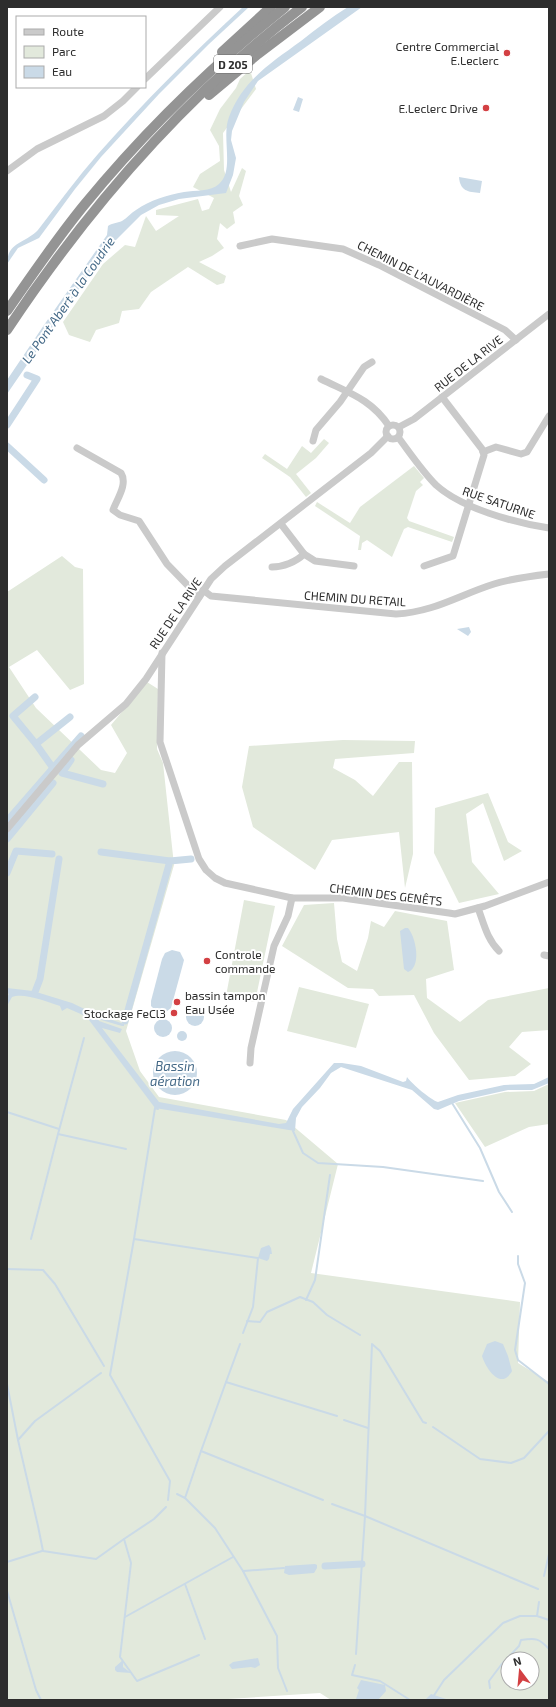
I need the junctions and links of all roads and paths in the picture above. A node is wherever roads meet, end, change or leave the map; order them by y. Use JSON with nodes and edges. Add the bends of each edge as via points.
{"nodes":[{"id":1,"x":220,"y":7,"type":"edge"},
{"id":2,"x":271,"y":7,"type":"edge"},
{"id":3,"x":285,"y":7,"type":"edge"},
{"id":4,"x":302,"y":7,"type":"edge"},
{"id":5,"x":320,"y":7,"type":"edge"},
{"id":6,"x":146,"y":78,"type":"edge"},
{"id":7,"x":133,"y":89,"type":"edge"},
{"id":8,"x":172,"y":108,"type":"junction"},
{"id":9,"x":169,"y":126,"type":"junction"},
{"id":10,"x":7,"y":171,"type":"edge"},
{"id":11,"x":240,"y":246,"type":"dead end"},
{"id":12,"x":7,"y":311,"type":"edge"},
{"id":13,"x":549,"y":314,"type":"edge"},
{"id":14,"x":7,"y":330,"type":"edge"},
{"id":15,"x":516,"y":340,"type":"junction"},
{"id":16,"x":372,"y":362,"type":"dead end"},
{"id":17,"x":321,"y":379,"type":"dead end"},
{"id":18,"x":347,"y":392,"type":"junction"},
{"id":19,"x":442,"y":397,"type":"junction"},
{"id":20,"x":549,"y":416,"type":"edge"},
{"id":21,"x":389,"y":426,"type":"junction"},
{"id":22,"x":399,"y":427,"type":"junction"},
{"id":23,"x":388,"y":436,"type":"junction"},
{"id":24,"x":398,"y":437,"type":"junction"},
{"id":25,"x":313,"y":441,"type":"dead end"},
{"id":26,"x":77,"y":448,"type":"dead end"},
{"id":27,"x":483,"y":452,"type":"junction"},
{"id":28,"x":470,"y":505,"type":"junction"},
{"id":29,"x":281,"y":524,"type":"junction"},
{"id":30,"x":549,"y":528,"type":"edge"},
{"id":31,"x":304,"y":554,"type":"junction"},
{"id":32,"x":354,"y":566,"type":"dead end"},
{"id":33,"x":424,"y":566,"type":"dead end"},
{"id":34,"x":272,"y":567,"type":"dead end"},
{"id":35,"x":549,"y":574,"type":"edge"},
{"id":36,"x":201,"y":593,"type":"junction"},
{"id":37,"x":162,"y":652,"type":"junction"},
{"id":38,"x":7,"y":829,"type":"edge"},
{"id":39,"x":549,"y":882,"type":"edge"},
{"id":40,"x":292,"y":898,"type":"junction"},
{"id":41,"x":478,"y":908,"type":"junction"},
{"id":42,"x":499,"y":951,"type":"dead end"},
{"id":43,"x":250,"y":1063,"type":"dead end"}],
"edges":[{"from":1,"to":6,"type":"street"},
{"from":2,"to":8,"type":"highway","via":[[181,91]]},
{"from":3,"to":8,"type":"highway","number":"D 205","via":[[227,56]]},
{"from":4,"to":9,"type":"highway","number":"D 205","via":[[240,58]]},
{"from":5,"to":9,"type":"highway"},
{"from":7,"to":10,"type":"street","via":[[104,116],[37,149]]},
{"from":8,"to":12,"type":"highway","number":"D 205","via":[[85,204]]},
{"from":9,"to":14,"type":"highway","number":"D 205","via":[[116,184],[74,236],[48,269]]},
{"from":11,"to":15,"type":"street","name":"CHEMIN DE L'AUVARDIÈRE","via":[[272,239],[343,249],[505,330]]},
{"from":13,"to":15,"type":"street","name":"RUE DE LA RIVE"},
{"from":15,"to":19,"type":"street","name":"RUE DE LA RIVE"},
{"from":16,"to":18,"type":"street","via":[[364,367]]},
{"from":17,"to":18,"type":"street"},
{"from":18,"to":21,"type":"street","via":[[369,403]]},
{"from":18,"to":25,"type":"street","via":[[316,430]]},
{"from":19,"to":22,"type":"street","name":"RUE DE LA RIVE","via":[[414,419]]},
{"from":19,"to":27,"type":"street"},
{"from":20,"to":27,"type":"street","via":[[527,452],[521,454],[496,447]]},
{"from":21,"to":22,"type":"street","via":[[393,424]]},
{"from":21,"to":23,"type":"street","via":[[386,431]]},
{"from":22,"to":24,"type":"street","via":[[401,431]]},
{"from":23,"to":24,"type":"street","via":[[393,439]]},
{"from":23,"to":29,"type":"street","name":"RUE DE LA RIVE","via":[[371,453]]},
{"from":24,"to":28,"type":"street","name":"RUE SATURNE","via":[[435,484],[452,497]]},
{"from":26,"to":36,"type":"street","via":[[122,473],[124,483],[113,510],[139,521],[166,564]]},
{"from":27,"to":28,"type":"street"},
{"from":28,"to":30,"type":"street","name":"RUE SATURNE","via":[[509,519]]},
{"from":28,"to":33,"type":"street","via":[[453,556]]},
{"from":29,"to":31,"type":"street"},
{"from":29,"to":36,"type":"street","name":"RUE DE LA RIVE","via":[[225,566]]},
{"from":31,"to":32,"type":"street","via":[[315,561]]},
{"from":31,"to":34,"type":"street","via":[[298,560]]},
{"from":35,"to":36,"type":"street","name":"CHEMIN DU RETAIL","via":[[495,584],[436,608],[396,614],[210,596]]},
{"from":36,"to":37,"type":"street","name":"RUE DE LA RIVE"},
{"from":37,"to":38,"type":"street","name":"RUE DE LA RIVE","via":[[146,679],[126,704],[78,745]]},
{"from":37,"to":40,"type":"street","name":"CHEMIN DES GENÊTS","via":[[160,742],[199,859],[206,870],[226,883]]},
{"from":39,"to":41,"type":"street","name":"CHEMIN DES GENÊTS"},
{"from":40,"to":41,"type":"street","name":"CHEMIN DES GENÊTS","via":[[343,898],[449,914]]},
{"from":40,"to":43,"type":"street","via":[[288,916],[274,946],[251,1048]]},
{"from":41,"to":42,"type":"street","via":[[490,940]]}]}
